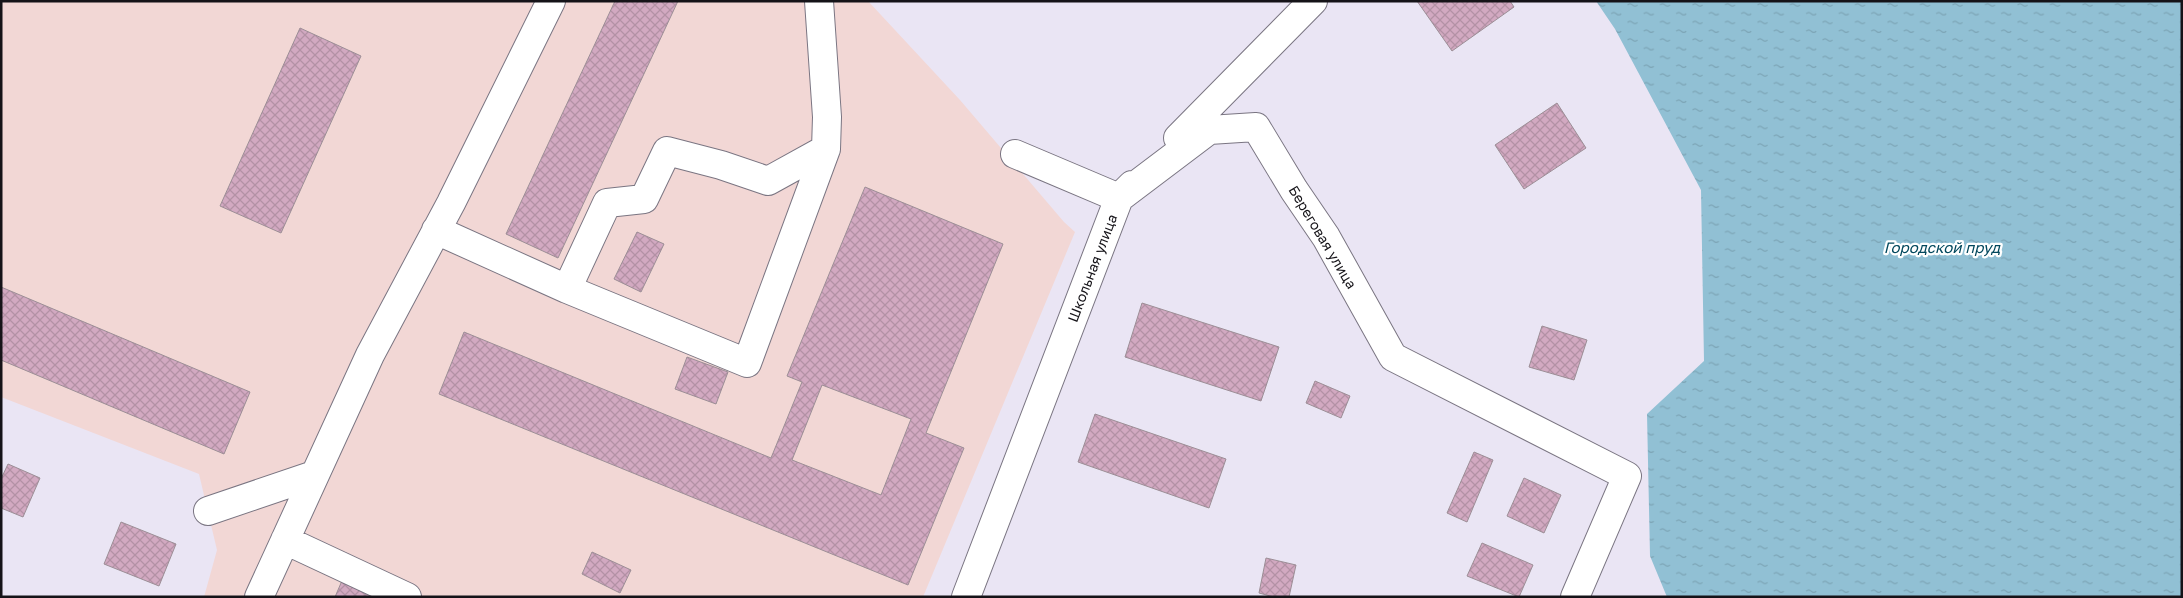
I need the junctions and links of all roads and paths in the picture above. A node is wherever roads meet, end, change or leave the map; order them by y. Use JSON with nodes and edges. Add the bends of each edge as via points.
{"nodes":[{"id":1,"x":552,"y":1,"type":"edge"},
{"id":2,"x":819,"y":1,"type":"edge"},
{"id":3,"x":1313,"y":1,"type":"edge"},
{"id":4,"x":826,"y":149,"type":"junction"},
{"id":5,"x":1014,"y":154,"type":"dead end"},
{"id":6,"x":1119,"y":198,"type":"junction"},
{"id":7,"x":436,"y":230,"type":"junction"},
{"id":8,"x":567,"y":289,"type":"junction"},
{"id":9,"x":314,"y":475,"type":"junction"},
{"id":10,"x":208,"y":511,"type":"dead end"},
{"id":11,"x":285,"y":540,"type":"junction"},
{"id":12,"x":259,"y":597,"type":"edge"},
{"id":13,"x":407,"y":597,"type":"edge"},
{"id":14,"x":966,"y":597,"type":"edge"},
{"id":15,"x":1575,"y":597,"type":"edge"}],
"edges":[{"from":1,"to":7,"type":"street"},
{"from":2,"to":4,"type":"street","via":[[827,117]]},
{"from":3,"to":6,"type":"street","name":"Школьная улица"},
{"from":4,"to":8,"type":"street","via":[[768,181],[667,151],[644,199],[607,203]]},
{"from":4,"to":8,"type":"street","via":[[747,363]]},
{"from":5,"to":6,"type":"street"},
{"from":6,"to":14,"type":"street","name":"Школьная улица"},
{"from":6,"to":15,"type":"street","name":"Береговая улица","via":[[1209,130],[1256,126],[1326,237],[1393,357],[1627,476]]},
{"from":7,"to":8,"type":"street"},
{"from":7,"to":9,"type":"street","via":[[370,355]]},
{"from":9,"to":10,"type":"street"},
{"from":9,"to":11,"type":"street"},
{"from":11,"to":12,"type":"street"},
{"from":11,"to":13,"type":"street"}]}
